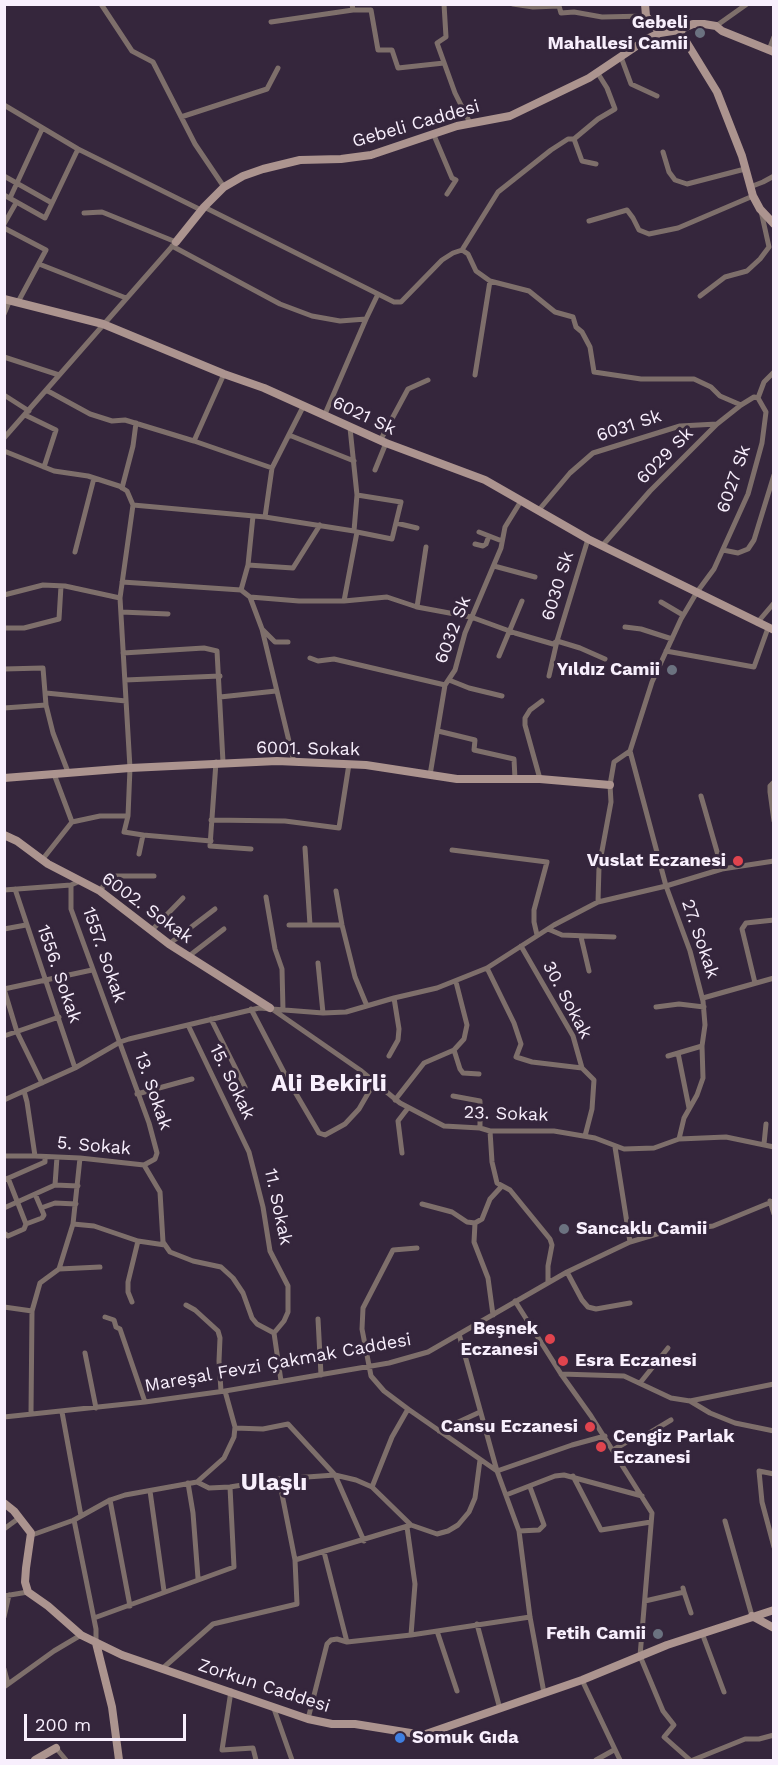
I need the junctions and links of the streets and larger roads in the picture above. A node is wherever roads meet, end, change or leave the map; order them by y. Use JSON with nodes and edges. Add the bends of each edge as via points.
{"nodes":[{"id":1,"x":101,"y":4,"type":"edge"},
{"id":2,"x":444,"y":4,"type":"edge"},
{"id":3,"x":513,"y":4,"type":"edge"},
{"id":4,"x":645,"y":4,"type":"edge"},
{"id":5,"x":747,"y":4,"type":"edge"},
{"id":6,"x":353,"y":7,"type":"edge"},
{"id":7,"x":646,"y":16,"type":"junction"},
{"id":8,"x":271,"y":22,"type":"dead end"},
{"id":9,"x":716,"y":26,"type":"junction"},
{"id":10,"x":679,"y":30,"type":"junction"},
{"id":11,"x":660,"y":33,"type":"junction"},
{"id":12,"x":774,"y":37,"type":"edge"},
{"id":13,"x":771,"y":51,"type":"edge"},
{"id":14,"x":621,"y":57,"type":"junction"},
{"id":15,"x":444,"y":63,"type":"junction"},
{"id":16,"x":278,"y":68,"type":"dead end"},
{"id":17,"x":597,"y":72,"type":"junction"},
{"id":18,"x":657,"y":96,"type":"dead end"},
{"id":19,"x":4,"y":105,"type":"edge"},
{"id":20,"x":181,"y":117,"type":"junction"},
{"id":21,"x":470,"y":123,"type":"junction"},
{"id":22,"x":42,"y":129,"type":"junction"},
{"id":23,"x":434,"y":133,"type":"junction"},
{"id":24,"x":574,"y":139,"type":"junction"},
{"id":25,"x":78,"y":149,"type":"junction"},
{"id":26,"x":663,"y":152,"type":"dead end"},
{"id":27,"x":596,"y":164,"type":"dead end"},
{"id":28,"x":745,"y":169,"type":"junction"},
{"id":29,"x":4,"y":176,"type":"edge"},
{"id":30,"x":774,"y":176,"type":"edge"},
{"id":31,"x":17,"y":183,"type":"junction"},
{"id":32,"x":224,"y":187,"type":"junction"},
{"id":33,"x":750,"y":187,"type":"junction"},
{"id":34,"x":447,"y":194,"type":"dead end"},
{"id":35,"x":753,"y":196,"type":"junction"},
{"id":36,"x":7,"y":197,"type":"edge"},
{"id":37,"x":16,"y":203,"type":"junction"},
{"id":38,"x":52,"y":203,"type":"junction"},
{"id":39,"x":203,"y":208,"type":"junction"},
{"id":40,"x":760,"y":209,"type":"junction"},
{"id":41,"x":84,"y":213,"type":"dead end"},
{"id":42,"x":590,"y":221,"type":"dead end"},
{"id":43,"x":4,"y":224,"type":"edge"},
{"id":44,"x":774,"y":224,"type":"edge"},
{"id":45,"x":4,"y":228,"type":"edge"},
{"id":46,"x":174,"y":244,"type":"junction"},
{"id":47,"x":462,"y":250,"type":"junction"},
{"id":48,"x":39,"y":264,"type":"junction"},
{"id":49,"x":490,"y":281,"type":"junction"},
{"id":50,"x":378,"y":294,"type":"junction"},
{"id":51,"x":700,"y":296,"type":"dead end"},
{"id":52,"x":126,"y":298,"type":"junction"},
{"id":53,"x":11,"y":300,"type":"edge"},
{"id":54,"x":4,"y":314,"type":"edge"},
{"id":55,"x":366,"y":320,"type":"junction"},
{"id":56,"x":103,"y":324,"type":"junction"},
{"id":57,"x":4,"y":357,"type":"edge"},
{"id":58,"x":774,"y":372,"type":"edge"},
{"id":59,"x":224,"y":374,"type":"junction"},
{"id":60,"x":59,"y":375,"type":"junction"},
{"id":61,"x":475,"y":375,"type":"dead end"},
{"id":62,"x":428,"y":380,"type":"dead end"},
{"id":63,"x":46,"y":390,"type":"junction"},
{"id":64,"x":4,"y":395,"type":"edge"},
{"id":65,"x":758,"y":398,"type":"junction"},
{"id":66,"x":304,"y":405,"type":"junction"},
{"id":67,"x":741,"y":405,"type":"junction"},
{"id":68,"x":774,"y":409,"type":"edge"},
{"id":69,"x":766,"y":412,"type":"junction"},
{"id":70,"x":27,"y":413,"type":"junction"},
{"id":71,"x":325,"y":414,"type":"junction"},
{"id":72,"x":136,"y":423,"type":"junction"},
{"id":73,"x":717,"y":424,"type":"junction"},
{"id":74,"x":350,"y":428,"type":"junction"},
{"id":75,"x":289,"y":435,"type":"junction"},
{"id":76,"x":4,"y":438,"type":"edge"},
{"id":77,"x":194,"y":441,"type":"junction"},
{"id":78,"x":383,"y":442,"type":"junction"},
{"id":79,"x":4,"y":451,"type":"edge"},
{"id":80,"x":354,"y":461,"type":"junction"},
{"id":81,"x":44,"y":467,"type":"junction"},
{"id":82,"x":272,"y":468,"type":"junction"},
{"id":83,"x":375,"y":470,"type":"dead end"},
{"id":84,"x":774,"y":475,"type":"edge"},
{"id":85,"x":94,"y":478,"type":"junction"},
{"id":86,"x":122,"y":488,"type":"junction"},
{"id":87,"x":357,"y":495,"type":"junction"},
{"id":88,"x":521,"y":501,"type":"junction"},
{"id":89,"x":133,"y":505,"type":"junction"},
{"id":90,"x":538,"y":511,"type":"junction"},
{"id":91,"x":253,"y":516,"type":"junction"},
{"id":92,"x":265,"y":517,"type":"junction"},
{"id":93,"x":396,"y":523,"type":"junction"},
{"id":94,"x":320,"y":525,"type":"junction"},
{"id":95,"x":417,"y":528,"type":"dead end"},
{"id":96,"x":356,"y":531,"type":"junction"},
{"id":97,"x":479,"y":532,"type":"dead end"},
{"id":98,"x":489,"y":536,"type":"junction"},
{"id":99,"x":588,"y":539,"type":"junction"},
{"id":100,"x":502,"y":541,"type":"junction"},
{"id":101,"x":475,"y":544,"type":"dead end"},
{"id":102,"x":602,"y":546,"type":"junction"},
{"id":103,"x":426,"y":547,"type":"dead end"},
{"id":104,"x":723,"y":550,"type":"junction"},
{"id":105,"x":75,"y":552,"type":"dead end"},
{"id":106,"x":248,"y":565,"type":"junction"},
{"id":107,"x":494,"y":566,"type":"junction"},
{"id":108,"x":535,"y":577,"type":"dead end"},
{"id":109,"x":122,"y":582,"type":"junction"},
{"id":110,"x":61,"y":586,"type":"junction"},
{"id":111,"x":241,"y":590,"type":"junction"},
{"id":112,"x":696,"y":592,"type":"junction"},
{"id":113,"x":4,"y":595,"type":"edge"},
{"id":114,"x":250,"y":597,"type":"junction"},
{"id":115,"x":120,"y":598,"type":"junction"},
{"id":116,"x":344,"y":601,"type":"junction"},
{"id":117,"x":522,"y":601,"type":"dead end"},
{"id":118,"x":661,"y":602,"type":"dead end"},
{"id":119,"x":774,"y":603,"type":"edge"},
{"id":120,"x":417,"y":608,"type":"junction"},
{"id":121,"x":121,"y":612,"type":"junction"},
{"id":122,"x":168,"y":614,"type":"dead end"},
{"id":123,"x":683,"y":615,"type":"junction"},
{"id":124,"x":471,"y":617,"type":"junction"},
{"id":125,"x":757,"y":622,"type":"junction"},
{"id":126,"x":625,"y":627,"type":"dead end"},
{"id":127,"x":4,"y":628,"type":"edge"},
{"id":128,"x":262,"y":629,"type":"junction"},
{"id":129,"x":771,"y":629,"type":"edge"},
{"id":130,"x":509,"y":631,"type":"junction"},
{"id":131,"x":672,"y":639,"type":"junction"},
{"id":132,"x":288,"y":642,"type":"dead end"},
{"id":133,"x":555,"y":642,"type":"junction"},
{"id":134,"x":666,"y":651,"type":"junction"},
{"id":135,"x":123,"y":653,"type":"junction"},
{"id":136,"x":499,"y":656,"type":"dead end"},
{"id":137,"x":310,"y":658,"type":"dead end"},
{"id":138,"x":605,"y":659,"type":"dead end"},
{"id":139,"x":4,"y":669,"type":"edge"},
{"id":140,"x":220,"y":676,"type":"junction"},
{"id":141,"x":549,"y":676,"type":"dead end"},
{"id":142,"x":125,"y":680,"type":"junction"},
{"id":143,"x":447,"y":682,"type":"junction"},
{"id":144,"x":276,"y":691,"type":"junction"},
{"id":145,"x":46,"y":693,"type":"junction"},
{"id":146,"x":502,"y":696,"type":"dead end"},
{"id":147,"x":220,"y":697,"type":"junction"},
{"id":148,"x":126,"y":700,"type":"junction"},
{"id":149,"x":542,"y":701,"type":"dead end"},
{"id":150,"x":46,"y":705,"type":"junction"},
{"id":151,"x":4,"y":708,"type":"edge"},
{"id":152,"x":438,"y":731,"type":"junction"},
{"id":153,"x":630,"y":751,"type":"junction"},
{"id":154,"x":219,"y":762,"type":"junction"},
{"id":155,"x":294,"y":762,"type":"junction"},
{"id":156,"x":349,"y":764,"type":"junction"},
{"id":157,"x":130,"y":768,"type":"junction"},
{"id":158,"x":68,"y":772,"type":"junction"},
{"id":159,"x":54,"y":774,"type":"junction"},
{"id":160,"x":430,"y":775,"type":"junction"},
{"id":161,"x":4,"y":778,"type":"edge"},
{"id":162,"x":540,"y":779,"type":"junction"},
{"id":163,"x":515,"y":780,"type":"junction"},
{"id":164,"x":774,"y":782,"type":"edge"},
{"id":165,"x":610,"y":785,"type":"junction"},
{"id":166,"x":701,"y":796,"type":"dead end"},
{"id":167,"x":128,"y":816,"type":"junction"},
{"id":168,"x":210,"y":820,"type":"junction"},
{"id":169,"x":774,"y":821,"type":"edge"},
{"id":170,"x":72,"y":822,"type":"junction"},
{"id":171,"x":4,"y":835,"type":"edge"},
{"id":172,"x":143,"y":835,"type":"junction"},
{"id":173,"x":211,"y":841,"type":"junction"},
{"id":174,"x":305,"y":848,"type":"dead end"},
{"id":175,"x":251,"y":849,"type":"dead end"},
{"id":176,"x":452,"y":850,"type":"dead end"},
{"id":177,"x":139,"y":854,"type":"dead end"},
{"id":178,"x":42,"y":860,"type":"junction"},
{"id":179,"x":773,"y":862,"type":"edge"},
{"id":180,"x":722,"y":869,"type":"junction"},
{"id":181,"x":154,"y":876,"type":"dead end"},
{"id":182,"x":80,"y":881,"type":"junction"},
{"id":183,"x":71,"y":885,"type":"junction"},
{"id":184,"x":666,"y":886,"type":"junction"},
{"id":185,"x":4,"y":890,"type":"edge"},
{"id":186,"x":15,"y":890,"type":"junction"},
{"id":187,"x":100,"y":891,"type":"junction"},
{"id":188,"x":336,"y":891,"type":"dead end"},
{"id":189,"x":266,"y":897,"type":"dead end"},
{"id":190,"x":183,"y":898,"type":"dead end"},
{"id":191,"x":598,"y":902,"type":"junction"},
{"id":192,"x":214,"y":909,"type":"dead end"},
{"id":193,"x":774,"y":920,"type":"edge"},
{"id":194,"x":26,"y":925,"type":"junction"},
{"id":195,"x":289,"y":925,"type":"dead end"},
{"id":196,"x":310,"y":925,"type":"junction"},
{"id":197,"x":342,"y":925,"type":"junction"},
{"id":198,"x":4,"y":929,"type":"edge"},
{"id":199,"x":225,"y":929,"type":"dead end"},
{"id":200,"x":548,"y":929,"type":"junction"},
{"id":201,"x":151,"y":931,"type":"junction"},
{"id":202,"x":537,"y":935,"type":"junction"},
{"id":203,"x":581,"y":937,"type":"junction"},
{"id":204,"x":614,"y":937,"type":"dead end"},
{"id":205,"x":169,"y":944,"type":"junction"},
{"id":206,"x":521,"y":946,"type":"junction"},
{"id":207,"x":189,"y":956,"type":"junction"},
{"id":208,"x":318,"y":963,"type":"dead end"},
{"id":209,"x":487,"y":968,"type":"junction"},
{"id":210,"x":92,"y":970,"type":"junction"},
{"id":211,"x":589,"y":971,"type":"dead end"},
{"id":212,"x":774,"y":978,"type":"edge"},
{"id":213,"x":46,"y":980,"type":"junction"},
{"id":214,"x":456,"y":982,"type":"junction"},
{"id":215,"x":755,"y":983,"type":"junction"},
{"id":216,"x":4,"y":989,"type":"edge"},
{"id":217,"x":394,"y":998,"type":"junction"},
{"id":218,"x":703,"y":998,"type":"junction"},
{"id":219,"x":367,"y":1006,"type":"junction"},
{"id":220,"x":656,"y":1007,"type":"dead end"},
{"id":221,"x":704,"y":1007,"type":"junction"},
{"id":222,"x":270,"y":1008,"type":"junction"},
{"id":223,"x":251,"y":1009,"type":"junction"},
{"id":224,"x":283,"y":1010,"type":"junction"},
{"id":225,"x":323,"y":1014,"type":"junction"},
{"id":226,"x":58,"y":1017,"type":"junction"},
{"id":227,"x":211,"y":1019,"type":"junction"},
{"id":228,"x":188,"y":1024,"type":"junction"},
{"id":229,"x":17,"y":1032,"type":"junction"},
{"id":230,"x":4,"y":1036,"type":"edge"},
{"id":231,"x":120,"y":1042,"type":"junction"},
{"id":232,"x":702,"y":1046,"type":"junction"},
{"id":233,"x":454,"y":1050,"type":"junction"},
{"id":234,"x":678,"y":1053,"type":"junction"},
{"id":235,"x":389,"y":1056,"type":"dead end"},
{"id":236,"x":668,"y":1056,"type":"dead end"},
{"id":237,"x":75,"y":1068,"type":"junction"},
{"id":238,"x":582,"y":1068,"type":"junction"},
{"id":239,"x":479,"y":1074,"type":"dead end"},
{"id":240,"x":192,"y":1079,"type":"dead end"},
{"id":241,"x":42,"y":1083,"type":"junction"},
{"id":242,"x":374,"y":1083,"type":"junction"},
{"id":243,"x":245,"y":1087,"type":"dead end"},
{"id":244,"x":24,"y":1091,"type":"junction"},
{"id":245,"x":137,"y":1094,"type":"junction"},
{"id":246,"x":453,"y":1096,"type":"dead end"},
{"id":247,"x":4,"y":1100,"type":"edge"},
{"id":248,"x":395,"y":1100,"type":"junction"},
{"id":249,"x":408,"y":1108,"type":"junction"},
{"id":250,"x":689,"y":1108,"type":"junction"},
{"id":251,"x":766,"y":1124,"type":"dead end"},
{"id":252,"x":480,"y":1128,"type":"junction"},
{"id":253,"x":490,"y":1131,"type":"junction"},
{"id":254,"x":585,"y":1136,"type":"junction"},
{"id":255,"x":680,"y":1139,"type":"junction"},
{"id":256,"x":764,"y":1144,"type":"junction"},
{"id":257,"x":615,"y":1147,"type":"junction"},
{"id":258,"x":774,"y":1147,"type":"edge"},
{"id":259,"x":249,"y":1152,"type":"joint"},
{"id":260,"x":402,"y":1154,"type":"dead end"},
{"id":261,"x":4,"y":1156,"type":"edge"},
{"id":262,"x":35,"y":1156,"type":"junction"},
{"id":263,"x":45,"y":1157,"type":"junction"},
{"id":264,"x":57,"y":1157,"type":"junction"},
{"id":265,"x":80,"y":1158,"type":"junction"},
{"id":266,"x":144,"y":1165,"type":"junction"},
{"id":267,"x":6,"y":1179,"type":"edge"},
{"id":268,"x":55,"y":1185,"type":"junction"},
{"id":269,"x":78,"y":1186,"type":"junction"},
{"id":270,"x":502,"y":1186,"type":"junction"},
{"id":271,"x":35,"y":1194,"type":"junction"},
{"id":272,"x":772,"y":1201,"type":"edge"},
{"id":273,"x":18,"y":1202,"type":"junction"},
{"id":274,"x":76,"y":1204,"type":"junction"},
{"id":275,"x":422,"y":1204,"type":"dead end"},
{"id":276,"x":4,"y":1208,"type":"edge"},
{"id":277,"x":41,"y":1208,"type":"junction"},
{"id":278,"x":774,"y":1214,"type":"edge"},
{"id":279,"x":475,"y":1223,"type":"junction"},
{"id":280,"x":26,"y":1224,"type":"junction"},
{"id":281,"x":74,"y":1224,"type":"junction"},
{"id":282,"x":4,"y":1233,"type":"edge"},
{"id":283,"x":138,"y":1241,"type":"junction"},
{"id":284,"x":630,"y":1242,"type":"junction"},
{"id":285,"x":166,"y":1245,"type":"junction"},
{"id":286,"x":417,"y":1248,"type":"dead end"},
{"id":287,"x":100,"y":1267,"type":"dead end"},
{"id":288,"x":59,"y":1269,"type":"junction"},
{"id":289,"x":567,"y":1272,"type":"junction"},
{"id":290,"x":548,"y":1282,"type":"junction"},
{"id":291,"x":515,"y":1301,"type":"junction"},
{"id":292,"x":132,"y":1302,"type":"dead end"},
{"id":293,"x":630,"y":1303,"type":"dead end"},
{"id":294,"x":186,"y":1305,"type":"dead end"},
{"id":295,"x":4,"y":1307,"type":"edge"},
{"id":296,"x":32,"y":1311,"type":"junction"},
{"id":297,"x":493,"y":1315,"type":"junction"},
{"id":298,"x":105,"y":1317,"type":"dead end"},
{"id":299,"x":318,"y":1319,"type":"dead end"},
{"id":300,"x":274,"y":1333,"type":"junction"},
{"id":301,"x":459,"y":1334,"type":"junction"},
{"id":302,"x":668,"y":1348,"type":"dead end"},
{"id":303,"x":85,"y":1353,"type":"dead end"},
{"id":304,"x":369,"y":1366,"type":"junction"},
{"id":305,"x":561,"y":1374,"type":"junction"},
{"id":306,"x":321,"y":1375,"type":"junction"},
{"id":307,"x":281,"y":1381,"type":"junction"},
{"id":308,"x":640,"y":1383,"type":"junction"},
{"id":309,"x":774,"y":1384,"type":"edge"},
{"id":310,"x":223,"y":1391,"type":"junction"},
{"id":311,"x":690,"y":1401,"type":"junction"},
{"id":312,"x":145,"y":1402,"type":"junction"},
{"id":313,"x":96,"y":1408,"type":"junction"},
{"id":314,"x":408,"y":1409,"type":"junction"},
{"id":315,"x":62,"y":1412,"type":"junction"},
{"id":316,"x":480,"y":1412,"type":"junction"},
{"id":317,"x":31,"y":1413,"type":"junction"},
{"id":318,"x":4,"y":1417,"type":"edge"},
{"id":319,"x":671,"y":1420,"type":"dead end"},
{"id":320,"x":235,"y":1428,"type":"junction"},
{"id":321,"x":439,"y":1431,"type":"junction"},
{"id":322,"x":774,"y":1431,"type":"edge"},
{"id":323,"x":604,"y":1436,"type":"junction"},
{"id":324,"x":613,"y":1450,"type":"junction"},
{"id":325,"x":480,"y":1460,"type":"junction"},
{"id":326,"x":497,"y":1471,"type":"junction"},
{"id":327,"x":774,"y":1474,"type":"edge"},
{"id":328,"x":335,"y":1475,"type":"junction"},
{"id":329,"x":573,"y":1476,"type":"junction"},
{"id":330,"x":279,"y":1479,"type":"junction"},
{"id":331,"x":197,"y":1482,"type":"junction"},
{"id":332,"x":188,"y":1483,"type":"junction"},
{"id":333,"x":530,"y":1486,"type":"junction"},
{"id":334,"x":230,"y":1487,"type":"junction"},
{"id":335,"x":372,"y":1487,"type":"junction"},
{"id":336,"x":150,"y":1491,"type":"junction"},
{"id":337,"x":506,"y":1496,"type":"junction"},
{"id":338,"x":642,"y":1496,"type":"junction"},
{"id":339,"x":110,"y":1500,"type":"junction"},
{"id":340,"x":4,"y":1503,"type":"edge"},
{"id":341,"x":81,"y":1516,"type":"junction"},
{"id":342,"x":19,"y":1518,"type":"junction"},
{"id":343,"x":74,"y":1520,"type":"junction"},
{"id":344,"x":724,"y":1521,"type":"dead end"},
{"id":345,"x":651,"y":1522,"type":"junction"},
{"id":346,"x":409,"y":1526,"type":"junction"},
{"id":347,"x":4,"y":1529,"type":"edge"},
{"id":348,"x":519,"y":1531,"type":"junction"},
{"id":349,"x":32,"y":1535,"type":"junction"},
{"id":350,"x":364,"y":1541,"type":"junction"},
{"id":351,"x":774,"y":1547,"type":"edge"},
{"id":352,"x":324,"y":1552,"type":"junction"},
{"id":353,"x":295,"y":1560,"type":"junction"},
{"id":354,"x":198,"y":1578,"type":"junction"},
{"id":355,"x":164,"y":1591,"type":"junction"},
{"id":356,"x":28,"y":1593,"type":"junction"},
{"id":357,"x":7,"y":1596,"type":"edge"},
{"id":358,"x":645,"y":1601,"type":"junction"},
{"id":359,"x":130,"y":1606,"type":"junction"},
{"id":360,"x":774,"y":1610,"type":"edge"},
{"id":361,"x":691,"y":1613,"type":"dead end"},
{"id":362,"x":752,"y":1616,"type":"junction"},
{"id":363,"x":4,"y":1617,"type":"edge"},
{"id":364,"x":530,"y":1617,"type":"junction"},
{"id":365,"x":94,"y":1618,"type":"junction"},
{"id":366,"x":477,"y":1624,"type":"junction"},
{"id":367,"x":774,"y":1628,"type":"edge"},
{"id":368,"x":437,"y":1631,"type":"junction"},
{"id":369,"x":702,"y":1633,"type":"junction"},
{"id":370,"x":81,"y":1635,"type":"junction"},
{"id":371,"x":411,"y":1635,"type":"junction"},
{"id":372,"x":347,"y":1642,"type":"junction"},
{"id":373,"x":96,"y":1643,"type":"junction"},
{"id":374,"x":640,"y":1656,"type":"junction"},
{"id":375,"x":163,"y":1668,"type":"junction"},
{"id":376,"x":4,"y":1669,"type":"edge"},
{"id":377,"x":582,"y":1680,"type":"junction"},
{"id":378,"x":6,"y":1685,"type":"edge"},
{"id":379,"x":231,"y":1691,"type":"junction"},
{"id":380,"x":458,"y":1691,"type":"dead end"},
{"id":381,"x":724,"y":1692,"type":"dead end"},
{"id":382,"x":544,"y":1693,"type":"junction"},
{"id":383,"x":273,"y":1706,"type":"junction"},
{"id":384,"x":501,"y":1709,"type":"junction"},
{"id":385,"x":308,"y":1719,"type":"junction"},
{"id":386,"x":774,"y":1736,"type":"edge"},
{"id":387,"x":56,"y":1748,"type":"joint"},
{"id":388,"x":614,"y":1750,"type":"junction"},
{"id":389,"x":35,"y":1761,"type":"edge"},
{"id":390,"x":66,"y":1761,"type":"edge"},
{"id":391,"x":118,"y":1761,"type":"edge"},
{"id":392,"x":256,"y":1761,"type":"edge"},
{"id":393,"x":292,"y":1761,"type":"edge"},
{"id":394,"x":596,"y":1761,"type":"edge"},
{"id":395,"x":620,"y":1761,"type":"edge"},
{"id":396,"x":692,"y":1761,"type":"edge"}],
"edges":[{"from":1,"to":20,"type":"street","via":[[132,51],[153,62]]},
{"from":2,"to":15,"type":"street","via":[[446,37],[436,43]]},
{"from":3,"to":7,"type":"street","via":[[559,6],[561,13],[602,17]]},
{"from":4,"to":7,"type":"street"},
{"from":5,"to":9,"type":"street"},
{"from":6,"to":8,"type":"street"},
{"from":6,"to":15,"type":"street","via":[[371,10],[378,50],[392,50],[398,68]]},
{"from":7,"to":11,"type":"street"},
{"from":9,"to":10,"type":"street","name":"Gebeli Caddesi","via":[[693,24]]},
{"from":9,"to":13,"type":"street"},
{"from":10,"to":11,"type":"street","name":"Gebeli Caddesi"},
{"from":10,"to":28,"type":"street","via":[[717,92]]},
{"from":11,"to":14,"type":"street","name":"Gebeli Caddesi"},
{"from":12,"to":13,"type":"street"},
{"from":14,"to":17,"type":"street","name":"Gebeli Caddesi"},
{"from":14,"to":18,"type":"street","via":[[631,84]]},
{"from":15,"to":21,"type":"street"},
{"from":16,"to":20,"type":"street","via":[[267,90]]},
{"from":17,"to":21,"type":"street","name":"Gebeli Caddesi","via":[[510,116]]},
{"from":17,"to":24,"type":"street","via":[[615,109]]},
{"from":19,"to":22,"type":"street"},
{"from":20,"to":32,"type":"street"},
{"from":21,"to":23,"type":"street","name":"Gebeli Caddesi"},
{"from":22,"to":25,"type":"street"},
{"from":22,"to":31,"type":"street"},
{"from":23,"to":32,"type":"street","name":"Gebeli Caddesi","via":[[371,155],[300,160],[263,169]]},
{"from":23,"to":34,"type":"street","via":[[456,180]]},
{"from":24,"to":27,"type":"street","via":[[582,161]]},
{"from":24,"to":47,"type":"street","via":[[551,150],[498,192]]},
{"from":25,"to":38,"type":"street"},
{"from":25,"to":39,"type":"street"},
{"from":26,"to":28,"type":"street","via":[[675,180],[687,184]]},
{"from":28,"to":33,"type":"street"},
{"from":29,"to":31,"type":"street"},
{"from":30,"to":33,"type":"street"},
{"from":31,"to":36,"type":"street"},
{"from":31,"to":38,"type":"street"},
{"from":32,"to":39,"type":"street","name":"Gebeli Caddesi"},
{"from":33,"to":35,"type":"street"},
{"from":35,"to":40,"type":"street"},
{"from":35,"to":42,"type":"street","via":[[678,228],[649,234],[639,230],[627,210]]},
{"from":36,"to":37,"type":"street"},
{"from":37,"to":38,"type":"street","via":[[45,218]]},
{"from":37,"to":43,"type":"street"},
{"from":39,"to":46,"type":"street","name":"Gebeli Caddesi"},
{"from":39,"to":50,"type":"street"},
{"from":40,"to":44,"type":"street"},
{"from":40,"to":51,"type":"street","via":[[769,247],[747,271],[725,277]]},
{"from":41,"to":46,"type":"street","via":[[102,212]]},
{"from":45,"to":48,"type":"street","via":[[46,250]]},
{"from":46,"to":52,"type":"street","name":"Gebeli Caddesi"},
{"from":46,"to":55,"type":"street","via":[[280,304],[340,321]]},
{"from":47,"to":49,"type":"street","via":[[476,271]]},
{"from":47,"to":50,"type":"street","via":[[442,260],[401,302]]},
{"from":48,"to":52,"type":"street"},
{"from":48,"to":53,"type":"street"},
{"from":49,"to":61,"type":"street"},
{"from":49,"to":67,"type":"street","via":[[529,291],[555,312],[573,317],[590,346],[594,372],[641,379],[694,379]]},
{"from":50,"to":55,"type":"street"},
{"from":52,"to":56,"type":"street","name":"Gebeli Caddesi"},
{"from":53,"to":54,"type":"street"},
{"from":53,"to":56,"type":"street","name":"6021 Sk"},
{"from":55,"to":71,"type":"street"},
{"from":56,"to":59,"type":"street","name":"6021 Sk"},
{"from":56,"to":60,"type":"street","name":"Gebeli Caddesi"},
{"from":57,"to":60,"type":"street"},
{"from":58,"to":65,"type":"street","via":[[764,382]]},
{"from":59,"to":66,"type":"street","name":"6021 Sk"},
{"from":59,"to":77,"type":"street"},
{"from":60,"to":63,"type":"street","name":"Gebeli Caddesi"},
{"from":62,"to":78,"type":"street","via":[[408,389]]},
{"from":63,"to":70,"type":"street","name":"Gebeli Caddesi"},
{"from":63,"to":72,"type":"street","via":[[90,414]]},
{"from":64,"to":70,"type":"street"},
{"from":65,"to":67,"type":"street","name":"6029 Sk"},
{"from":65,"to":69,"type":"street"},
{"from":66,"to":71,"type":"street","name":"6021 Sk"},
{"from":66,"to":75,"type":"street"},
{"from":67,"to":73,"type":"street","name":"6029 Sk"},
{"from":68,"to":69,"type":"street"},
{"from":69,"to":104,"type":"street","name":"6027 Sk","via":[[748,494]]},
{"from":70,"to":76,"type":"street","name":"Gebeli Caddesi"},
{"from":70,"to":81,"type":"street","via":[[56,430]]},
{"from":71,"to":74,"type":"street","name":"6021 Sk"},
{"from":72,"to":77,"type":"street"},
{"from":72,"to":86,"type":"street"},
{"from":73,"to":90,"type":"street","name":"6031 Sk","via":[[680,426],[593,453]]},
{"from":73,"to":102,"type":"street","name":"6029 Sk"},
{"from":74,"to":78,"type":"street","name":"6021 Sk"},
{"from":74,"to":80,"type":"street"},
{"from":75,"to":80,"type":"street"},
{"from":75,"to":82,"type":"street"},
{"from":77,"to":82,"type":"street"},
{"from":78,"to":83,"type":"street"},
{"from":78,"to":88,"type":"street","name":"6021 Sk","via":[[485,480]]},
{"from":79,"to":81,"type":"street"},
{"from":80,"to":87,"type":"street"},
{"from":81,"to":85,"type":"street"},
{"from":82,"to":92,"type":"street"},
{"from":84,"to":104,"type":"street","via":[[748,549],[738,553]]},
{"from":85,"to":86,"type":"street"},
{"from":85,"to":105,"type":"street"},
{"from":86,"to":89,"type":"street"},
{"from":87,"to":93,"type":"street","via":[[401,502]]},
{"from":87,"to":96,"type":"street"},
{"from":88,"to":90,"type":"street","name":"6021 Sk"},
{"from":88,"to":100,"type":"street","name":"6032 Sk","via":[[505,526]]},
{"from":89,"to":91,"type":"street"},
{"from":89,"to":109,"type":"street"},
{"from":90,"to":99,"type":"street","name":"6021 Sk"},
{"from":91,"to":92,"type":"street"},
{"from":91,"to":106,"type":"street"},
{"from":92,"to":94,"type":"street"},
{"from":93,"to":95,"type":"street"},
{"from":93,"to":96,"type":"street","via":[[392,539]]},
{"from":94,"to":96,"type":"street"},
{"from":94,"to":106,"type":"street","via":[[293,568]]},
{"from":96,"to":116,"type":"street"},
{"from":97,"to":98,"type":"street"},
{"from":98,"to":100,"type":"street"},
{"from":98,"to":101,"type":"street","via":[[483,546]]},
{"from":99,"to":102,"type":"street","name":"6021 Sk"},
{"from":99,"to":133,"type":"street","name":"6030 Sk"},
{"from":100,"to":107,"type":"street","name":"6032 Sk"},
{"from":102,"to":112,"type":"street","name":"6021 Sk"},
{"from":103,"to":120,"type":"street"},
{"from":104,"to":112,"type":"street","name":"6027 Sk"},
{"from":106,"to":111,"type":"street"},
{"from":107,"to":108,"type":"street"},
{"from":107,"to":124,"type":"street","name":"6032 Sk"},
{"from":109,"to":111,"type":"street"},
{"from":109,"to":115,"type":"street"},
{"from":110,"to":113,"type":"street","via":[[43,585]]},
{"from":110,"to":115,"type":"street"},
{"from":110,"to":127,"type":"street","via":[[59,619],[24,628]]},
{"from":111,"to":114,"type":"street"},
{"from":112,"to":123,"type":"street","name":"6027 Sk"},
{"from":112,"to":125,"type":"street","name":"6021 Sk"},
{"from":114,"to":116,"type":"street"},
{"from":114,"to":128,"type":"street"},
{"from":115,"to":121,"type":"street"},
{"from":116,"to":120,"type":"street","via":[[387,597]]},
{"from":117,"to":130,"type":"street"},
{"from":118,"to":123,"type":"street"},
{"from":119,"to":125,"type":"street"},
{"from":120,"to":124,"type":"street"},
{"from":121,"to":122,"type":"street"},
{"from":121,"to":135,"type":"street"},
{"from":123,"to":131,"type":"street","name":"6027 Sk"},
{"from":124,"to":130,"type":"street"},
{"from":124,"to":143,"type":"street","name":"6032 Sk","via":[[455,670]]},
{"from":125,"to":129,"type":"street","name":"6021 Sk"},
{"from":126,"to":131,"type":"street"},
{"from":128,"to":132,"type":"street","via":[[275,642]]},
{"from":128,"to":144,"type":"street"},
{"from":129,"to":134,"type":"street","via":[[754,667]]},
{"from":130,"to":133,"type":"street"},
{"from":130,"to":136,"type":"street"},
{"from":131,"to":134,"type":"street","name":"6027 Sk"},
{"from":133,"to":138,"type":"street"},
{"from":133,"to":141,"type":"street","name":"6030 Sk"},
{"from":134,"to":153,"type":"street","name":"6027 Sk"},
{"from":135,"to":140,"type":"street","via":[[204,648],[217,651]]},
{"from":135,"to":142,"type":"street"},
{"from":137,"to":143,"type":"street","via":[[334,659]]},
{"from":139,"to":145,"type":"street","via":[[43,668]]},
{"from":140,"to":142,"type":"street"},
{"from":140,"to":147,"type":"street"},
{"from":142,"to":148,"type":"street"},
{"from":143,"to":146,"type":"street"},
{"from":143,"to":152,"type":"street","name":"6032 Sk"},
{"from":144,"to":147,"type":"street"},
{"from":144,"to":155,"type":"street"},
{"from":145,"to":148,"type":"street"},
{"from":145,"to":150,"type":"street"},
{"from":147,"to":154,"type":"street"},
{"from":148,"to":157,"type":"street"},
{"from":149,"to":162,"type":"street","via":[[525,718]]},
{"from":150,"to":151,"type":"street"},
{"from":150,"to":158,"type":"street"},
{"from":152,"to":160,"type":"street","name":"6032 Sk"},
{"from":152,"to":163,"type":"street","via":[[475,740],[474,750],[514,759]]},
{"from":153,"to":165,"type":"street","via":[[614,762]]},
{"from":153,"to":184,"type":"street","name":"27. Sokak"},
{"from":154,"to":155,"type":"street","name":"6001. Sokak"},
{"from":154,"to":157,"type":"street","name":"6001. Sokak"},
{"from":154,"to":168,"type":"street"},
{"from":155,"to":156,"type":"street","name":"6001. Sokak"},
{"from":156,"to":160,"type":"street","name":"6001. Sokak"},
{"from":156,"to":168,"type":"street","via":[[339,828],[285,821]]},
{"from":157,"to":158,"type":"street","name":"6001. Sokak"},
{"from":157,"to":167,"type":"street"},
{"from":158,"to":159,"type":"street","name":"6001. Sokak"},
{"from":159,"to":161,"type":"street","name":"6001. Sokak"},
{"from":159,"to":170,"type":"street"},
{"from":160,"to":163,"type":"street","name":"6001. Sokak"},
{"from":162,"to":163,"type":"street","name":"6001. Sokak"},
{"from":162,"to":165,"type":"street","name":"6001. Sokak"},
{"from":164,"to":169,"type":"street","via":[[770,786]]},
{"from":165,"to":191,"type":"street"},
{"from":166,"to":180,"type":"street"},
{"from":167,"to":170,"type":"street"},
{"from":167,"to":172,"type":"street","via":[[124,832]]},
{"from":168,"to":173,"type":"street"},
{"from":170,"to":178,"type":"street"},
{"from":171,"to":178,"type":"street","name":"6002. Sokak"},
{"from":172,"to":173,"type":"street"},
{"from":172,"to":177,"type":"street"},
{"from":173,"to":175,"type":"street","via":[[210,846]]},
{"from":174,"to":196,"type":"street"},
{"from":176,"to":202,"type":"street","via":[[547,862],[534,910]]},
{"from":178,"to":182,"type":"street","name":"6002. Sokak"},
{"from":179,"to":180,"type":"street"},
{"from":180,"to":184,"type":"street"},
{"from":181,"to":187,"type":"street","via":[[110,876]]},
{"from":182,"to":183,"type":"street","name":"1557. Sokak"},
{"from":182,"to":187,"type":"street","name":"6002. Sokak"},
{"from":183,"to":186,"type":"street"},
{"from":183,"to":210,"type":"street","name":"1557. Sokak","via":[[71,909]]},
{"from":184,"to":191,"type":"street"},
{"from":184,"to":218,"type":"street","name":"27. Sokak"},
{"from":185,"to":186,"type":"street"},
{"from":186,"to":194,"type":"street","name":"1556. Sokak"},
{"from":187,"to":201,"type":"street","name":"6002. Sokak"},
{"from":188,"to":197,"type":"street"},
{"from":189,"to":224,"type":"street","via":[[282,969]]},
{"from":190,"to":201,"type":"street"},
{"from":191,"to":200,"type":"street"},
{"from":192,"to":205,"type":"street"},
{"from":193,"to":215,"type":"street","via":[[746,923],[742,928]]},
{"from":194,"to":198,"type":"street"},
{"from":194,"to":213,"type":"street","name":"1556. Sokak"},
{"from":195,"to":196,"type":"street"},
{"from":196,"to":197,"type":"street"},
{"from":197,"to":219,"type":"street"},
{"from":199,"to":207,"type":"street"},
{"from":200,"to":202,"type":"street"},
{"from":200,"to":203,"type":"street"},
{"from":201,"to":205,"type":"street","name":"6002. Sokak"},
{"from":202,"to":206,"type":"street"},
{"from":203,"to":204,"type":"street"},
{"from":203,"to":211,"type":"street"},
{"from":205,"to":207,"type":"street","name":"6002. Sokak"},
{"from":206,"to":209,"type":"street"},
{"from":206,"to":238,"type":"street","name":"30. Sokak","via":[[573,1036]]},
{"from":207,"to":222,"type":"street","name":"6002. Sokak"},
{"from":208,"to":225,"type":"street"},
{"from":209,"to":214,"type":"street"},
{"from":209,"to":238,"type":"street","via":[[521,1044],[516,1057],[539,1064]]},
{"from":210,"to":213,"type":"street"},
{"from":210,"to":231,"type":"street","name":"1557. Sokak"},
{"from":212,"to":215,"type":"street","name":"27. Sokak"},
{"from":213,"to":216,"type":"street"},
{"from":213,"to":226,"type":"street","name":"1556. Sokak"},
{"from":214,"to":217,"type":"street"},
{"from":214,"to":233,"type":"street","via":[[467,1025],[464,1039]]},
{"from":215,"to":218,"type":"street","name":"27. Sokak"},
{"from":216,"to":229,"type":"street"},
{"from":217,"to":219,"type":"street"},
{"from":217,"to":235,"type":"street","via":[[399,1029]]},
{"from":218,"to":221,"type":"street","name":"27. Sokak"},
{"from":219,"to":225,"type":"street"},
{"from":220,"to":221,"type":"street"},
{"from":221,"to":232,"type":"street","name":"27. Sokak"},
{"from":222,"to":223,"type":"street"},
{"from":222,"to":224,"type":"street"},
{"from":222,"to":242,"type":"street","name":"23. Sokak"},
{"from":223,"to":227,"type":"street"},
{"from":223,"to":242,"type":"street","via":[[319,1133],[325,1135],[345,1124]]},
{"from":224,"to":225,"type":"street"},
{"from":226,"to":229,"type":"street"},
{"from":226,"to":237,"type":"street","name":"1556. Sokak"},
{"from":227,"to":228,"type":"street"},
{"from":227,"to":243,"type":"street"},
{"from":228,"to":231,"type":"street"},
{"from":228,"to":259,"type":"street","name":"15. Sokak"},
{"from":229,"to":230,"type":"street"},
{"from":229,"to":241,"type":"street"},
{"from":231,"to":237,"type":"street"},
{"from":231,"to":245,"type":"street","name":"13. Sokak"},
{"from":232,"to":234,"type":"street"},
{"from":232,"to":250,"type":"street","name":"27. Sokak","via":[[703,1078]]},
{"from":233,"to":239,"type":"street","via":[[463,1073]]},
{"from":233,"to":248,"type":"street","via":[[424,1064]]},
{"from":234,"to":236,"type":"street"},
{"from":234,"to":250,"type":"street"},
{"from":237,"to":241,"type":"street"},
{"from":238,"to":254,"type":"street","name":"30. Sokak","via":[[594,1080]]},
{"from":240,"to":245,"type":"street"},
{"from":241,"to":244,"type":"street"},
{"from":242,"to":248,"type":"street","name":"23. Sokak"},
{"from":244,"to":247,"type":"street"},
{"from":244,"to":262,"type":"street","name":"5. Sokak"},
{"from":245,"to":266,"type":"street","name":"13. Sokak","via":[[158,1153]]},
{"from":246,"to":252,"type":"street","via":[[480,1101]]},
{"from":248,"to":249,"type":"street","name":"23. Sokak"},
{"from":249,"to":252,"type":"street","name":"23. Sokak","via":[[444,1126]]},
{"from":249,"to":260,"type":"street","via":[[398,1121]]},
{"from":250,"to":255,"type":"street","name":"27. Sokak"},
{"from":251,"to":256,"type":"street"},
{"from":252,"to":253,"type":"street","name":"23. Sokak"},
{"from":253,"to":254,"type":"street","name":"23. Sokak","via":[[554,1131]]},
{"from":253,"to":270,"type":"street","via":[[496,1183]]},
{"from":254,"to":257,"type":"street","name":"23. Sokak"},
{"from":255,"to":256,"type":"street","name":"23. Sokak","via":[[726,1137]]},
{"from":255,"to":257,"type":"street","name":"23. Sokak","via":[[654,1148]]},
{"from":256,"to":258,"type":"street","name":"23. Sokak"},
{"from":257,"to":284,"type":"street"},
{"from":259,"to":300,"type":"street","name":"11. Sokak","via":[[270,1251],[288,1286],[288,1312]]},
{"from":261,"to":262,"type":"street"},
{"from":262,"to":263,"type":"street","name":"5. Sokak"},
{"from":263,"to":264,"type":"street","name":"5. Sokak"},
{"from":263,"to":267,"type":"street","via":[[45,1162]]},
{"from":264,"to":265,"type":"street","name":"5. Sokak"},
{"from":264,"to":268,"type":"street"},
{"from":265,"to":266,"type":"street","name":"5. Sokak"},
{"from":265,"to":269,"type":"street"},
{"from":266,"to":285,"type":"street","via":[[160,1192],[162,1238]]},
{"from":267,"to":273,"type":"street"},
{"from":268,"to":269,"type":"street"},
{"from":268,"to":271,"type":"street"},
{"from":269,"to":274,"type":"street"},
{"from":270,"to":279,"type":"street","via":[[490,1199],[482,1219]]},
{"from":270,"to":290,"type":"street","via":[[521,1202],[550,1239]]},
{"from":271,"to":273,"type":"street"},
{"from":271,"to":277,"type":"street"},
{"from":272,"to":278,"type":"street"},
{"from":272,"to":284,"type":"street","name":"Mareşal Fevzi Çakmak Caddesi","via":[[713,1226],[677,1228]]},
{"from":273,"to":276,"type":"street"},
{"from":273,"to":280,"type":"street"},
{"from":274,"to":277,"type":"street","via":[[54,1203]]},
{"from":274,"to":281,"type":"street"},
{"from":275,"to":279,"type":"street"},
{"from":277,"to":280,"type":"street","via":[[42,1218]]},
{"from":279,"to":297,"type":"street","via":[[474,1242],[488,1278]]},
{"from":280,"to":282,"type":"street","via":[[24,1229],[8,1236]]},
{"from":281,"to":283,"type":"street"},
{"from":281,"to":288,"type":"street"},
{"from":283,"to":285,"type":"street"},
{"from":283,"to":292,"type":"street","via":[[128,1282]]},
{"from":284,"to":289,"type":"street","name":"Mareşal Fevzi Çakmak Caddesi"},
{"from":285,"to":300,"type":"street","via":[[174,1254],[226,1272],[241,1289],[252,1318]]},
{"from":286,"to":304,"type":"street","via":[[393,1250],[362,1313]]},
{"from":287,"to":288,"type":"street"},
{"from":288,"to":296,"type":"street","via":[[40,1283]]},
{"from":289,"to":290,"type":"street","name":"Mareşal Fevzi Çakmak Caddesi"},
{"from":289,"to":293,"type":"street","via":[[588,1307]]},
{"from":290,"to":291,"type":"street","name":"Mareşal Fevzi Çakmak Caddesi"},
{"from":291,"to":297,"type":"street","name":"Mareşal Fevzi Çakmak Caddesi"},
{"from":291,"to":305,"type":"street"},
{"from":294,"to":310,"type":"street","via":[[218,1331]]},
{"from":295,"to":296,"type":"street"},
{"from":296,"to":317,"type":"street"},
{"from":297,"to":301,"type":"street","name":"Mareşal Fevzi Çakmak Caddesi"},
{"from":298,"to":312,"type":"street","via":[[114,1320],[120,1329]]},
{"from":299,"to":306,"type":"street"},
{"from":300,"to":307,"type":"street"},
{"from":301,"to":304,"type":"street","name":"Mareşal Fevzi Çakmak Caddesi","via":[[428,1352]]},
{"from":301,"to":316,"type":"street"},
{"from":302,"to":308,"type":"street"},
{"from":303,"to":313,"type":"street"},
{"from":304,"to":306,"type":"street","name":"Mareşal Fevzi Çakmak Caddesi"},
{"from":304,"to":314,"type":"street","via":[[371,1376],[384,1391]]},
{"from":305,"to":308,"type":"street","via":[[624,1376]]},
{"from":305,"to":323,"type":"street"},
{"from":306,"to":307,"type":"street","name":"Mareşal Fevzi Çakmak Caddesi"},
{"from":307,"to":310,"type":"street","name":"Mareşal Fevzi Çakmak Caddesi"},
{"from":308,"to":311,"type":"street","via":[[671,1398]]},
{"from":309,"to":311,"type":"street"},
{"from":310,"to":312,"type":"street","name":"Mareşal Fevzi Çakmak Caddesi"},
{"from":310,"to":320,"type":"street"},
{"from":311,"to":322,"type":"street","via":[[735,1423]]},
{"from":312,"to":313,"type":"street","name":"Mareşal Fevzi Çakmak Caddesi"},
{"from":313,"to":315,"type":"street","name":"Mareşal Fevzi Çakmak Caddesi"},
{"from":314,"to":321,"type":"street"},
{"from":314,"to":335,"type":"street"},
{"from":315,"to":317,"type":"street","name":"Mareşal Fevzi Çakmak Caddesi"},
{"from":315,"to":341,"type":"street"},
{"from":316,"to":321,"type":"street"},
{"from":316,"to":326,"type":"street"},
{"from":317,"to":318,"type":"street","name":"Mareşal Fevzi Çakmak Caddesi"},
{"from":319,"to":324,"type":"street"},
{"from":320,"to":328,"type":"street","via":[[263,1429],[288,1424]]},
{"from":320,"to":331,"type":"street","via":[[224,1458]]},
{"from":321,"to":325,"type":"street"},
{"from":323,"to":324,"type":"street"},
{"from":323,"to":326,"type":"street"},
{"from":324,"to":338,"type":"street"},
{"from":325,"to":326,"type":"street"},
{"from":325,"to":346,"type":"street","via":[[476,1498],[458,1525],[437,1534]]},
{"from":326,"to":337,"type":"street"},
{"from":327,"to":351,"type":"street","via":[[759,1471],[762,1502]]},
{"from":328,"to":330,"type":"street"},
{"from":328,"to":335,"type":"street"},
{"from":328,"to":350,"type":"street"},
{"from":329,"to":333,"type":"street","via":[[555,1476]]},
{"from":329,"to":338,"type":"street"},
{"from":329,"to":345,"type":"street","via":[[601,1530]]},
{"from":330,"to":334,"type":"street"},
{"from":330,"to":353,"type":"street"},
{"from":331,"to":332,"type":"street"},
{"from":331,"to":334,"type":"street","via":[[209,1488]]},
{"from":332,"to":336,"type":"street"},
{"from":332,"to":354,"type":"street"},
{"from":333,"to":337,"type":"street"},
{"from":333,"to":348,"type":"street","via":[[543,1525],[539,1530]]},
{"from":334,"to":354,"type":"street","via":[[234,1567]]},
{"from":335,"to":346,"type":"street"},
{"from":336,"to":339,"type":"street"},
{"from":336,"to":355,"type":"street"},
{"from":337,"to":348,"type":"street"},
{"from":338,"to":345,"type":"street","via":[[652,1513]]},
{"from":339,"to":341,"type":"street"},
{"from":339,"to":359,"type":"street"},
{"from":340,"to":342,"type":"street"},
{"from":341,"to":343,"type":"street"},
{"from":342,"to":347,"type":"street"},
{"from":342,"to":349,"type":"street"},
{"from":343,"to":349,"type":"street"},
{"from":343,"to":365,"type":"street"},
{"from":344,"to":362,"type":"street"},
{"from":345,"to":358,"type":"street"},
{"from":346,"to":350,"type":"street"},
{"from":346,"to":371,"type":"street","via":[[415,1584]]},
{"from":348,"to":364,"type":"street"},
{"from":349,"to":356,"type":"street","via":[[25,1582]]},
{"from":350,"to":352,"type":"street"},
{"from":352,"to":353,"type":"street"},
{"from":352,"to":372,"type":"street"},
{"from":353,"to":375,"type":"street","via":[[297,1604],[213,1624]]},
{"from":354,"to":355,"type":"street"},
{"from":355,"to":359,"type":"street"},
{"from":356,"to":357,"type":"street"},
{"from":356,"to":370,"type":"street","name":"Zorkun Caddesi"},
{"from":357,"to":363,"type":"street"},
{"from":358,"to":361,"type":"street","via":[[683,1590]]},
{"from":358,"to":374,"type":"street"},
{"from":359,"to":365,"type":"street"},
{"from":360,"to":362,"type":"street","name":"Zorkun Caddesi"},
{"from":362,"to":367,"type":"street"},
{"from":362,"to":369,"type":"street","name":"Zorkun Caddesi"},
{"from":364,"to":366,"type":"street"},
{"from":364,"to":382,"type":"street"},
{"from":365,"to":373,"type":"street"},
{"from":366,"to":368,"type":"street"},
{"from":366,"to":384,"type":"street"},
{"from":368,"to":371,"type":"street"},
{"from":368,"to":380,"type":"street"},
{"from":369,"to":374,"type":"street","name":"Zorkun Caddesi"},
{"from":369,"to":381,"type":"street"},
{"from":370,"to":373,"type":"street","name":"Zorkun Caddesi"},
{"from":370,"to":378,"type":"street"},
{"from":371,"to":372,"type":"street"},
{"from":372,"to":385,"type":"street","via":[[337,1639],[327,1644]]},
{"from":373,"to":375,"type":"street","name":"Zorkun Caddesi"},
{"from":373,"to":391,"type":"street","via":[[112,1707]]},
{"from":374,"to":377,"type":"street","name":"Zorkun Caddesi"},
{"from":374,"to":396,"type":"street","via":[[663,1711],[674,1725],[664,1737]]},
{"from":375,"to":379,"type":"street","name":"Zorkun Caddesi"},
{"from":376,"to":378,"type":"street"},
{"from":377,"to":382,"type":"street","name":"Zorkun Caddesi"},
{"from":377,"to":388,"type":"street"},
{"from":379,"to":383,"type":"street","name":"Zorkun Caddesi"},
{"from":379,"to":392,"type":"street","via":[[222,1750],[253,1748]]},
{"from":382,"to":384,"type":"street","name":"Zorkun Caddesi"},
{"from":383,"to":385,"type":"street","name":"Zorkun Caddesi"},
{"from":383,"to":393,"type":"street"},
{"from":384,"to":385,"type":"street","name":"Zorkun Caddesi","via":[[423,1735]]},
{"from":386,"to":396,"type":"street","via":[[745,1738]]},
{"from":387,"to":389,"type":"street"},
{"from":387,"to":390,"type":"street"},
{"from":388,"to":394,"type":"street"},
{"from":388,"to":395,"type":"street"}]}
